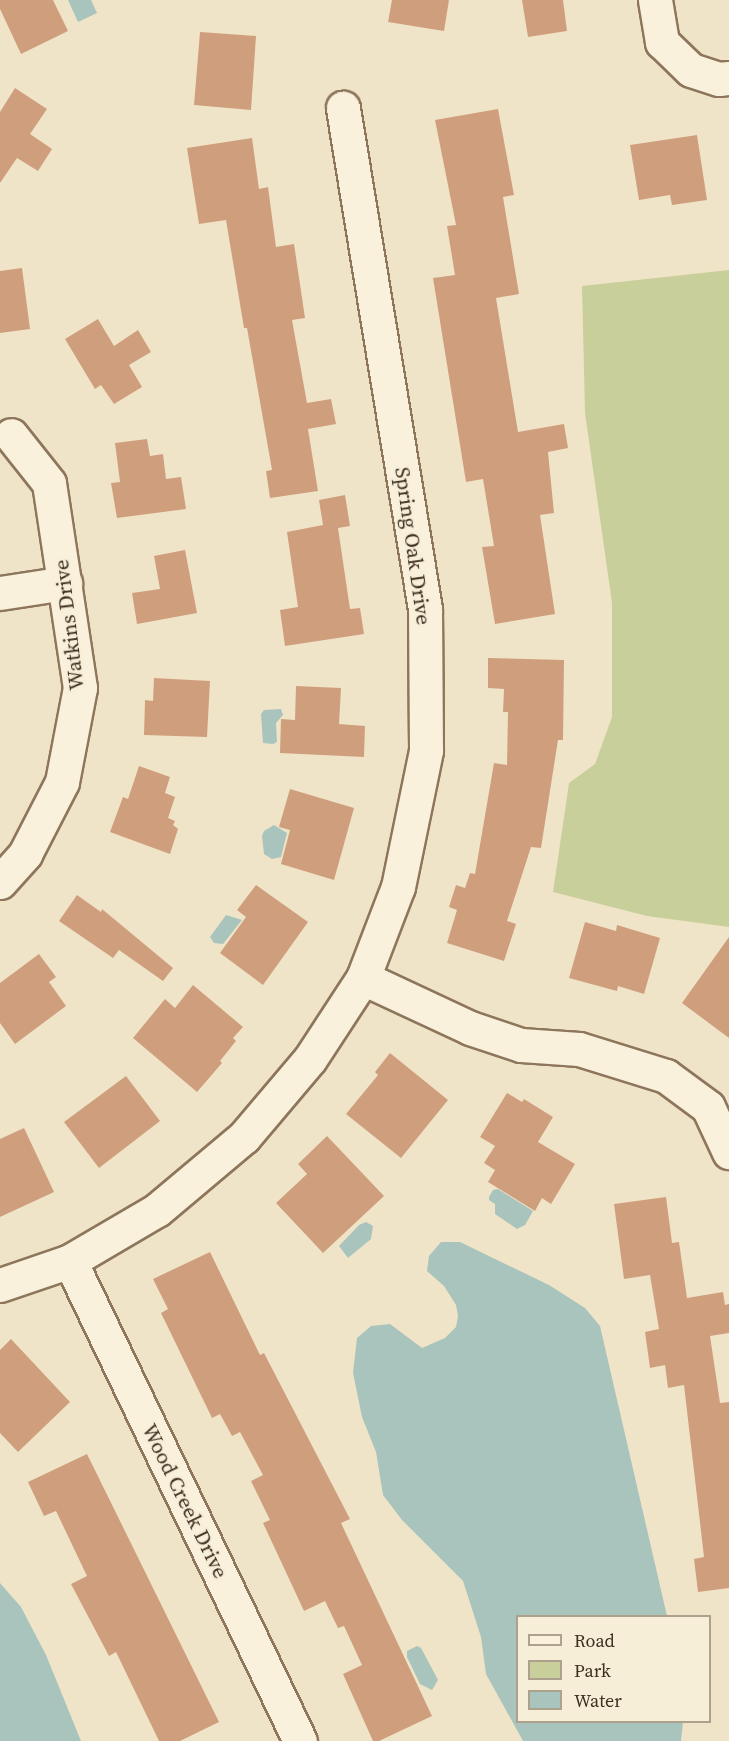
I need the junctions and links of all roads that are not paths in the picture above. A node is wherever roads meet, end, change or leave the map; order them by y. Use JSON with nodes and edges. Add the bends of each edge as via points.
{"nodes":[{"id":1,"x":655,"y":0,"type":"edge"},
{"id":2,"x":729,"y":78,"type":"edge"},
{"id":3,"x":343,"y":108,"type":"dead end"},
{"id":4,"x":10,"y":435,"type":"dead end"},
{"id":5,"x":65,"y":583,"type":"junction"},
{"id":6,"x":0,"y":593,"type":"edge"},
{"id":7,"x":0,"y":882,"type":"edge"},
{"id":8,"x":363,"y":978,"type":"junction"},
{"id":9,"x":729,"y":1152,"type":"edge"},
{"id":10,"x":70,"y":1261,"type":"junction"},
{"id":11,"x":0,"y":1285,"type":"edge"},
{"id":12,"x":300,"y":1741,"type":"edge"}],
"edges":[{"from":1,"to":2,"type":"street","via":[[662,42],[691,70],[719,80]]},
{"from":3,"to":8,"type":"street","name":"Spring Oak Drive","via":[[425,609],[426,750],[398,887]]},
{"from":4,"to":5,"type":"street","name":"Watkins Drive","via":[[49,483]]},
{"from":5,"to":6,"type":"street"},
{"from":5,"to":7,"type":"street","name":"Watkins Drive","via":[[80,688],[62,782],[25,854]]},
{"from":8,"to":9,"type":"street","via":[[470,1028],[510,1041],[579,1049],[666,1076],[708,1107]]},
{"from":8,"to":10,"type":"street","name":"Spring Oak Drive","via":[[310,1059],[244,1137],[157,1210]]},
{"from":10,"to":11,"type":"street","name":"Spring Oak Drive"},
{"from":10,"to":12,"type":"street","name":"Wood Creek Drive"}]}
